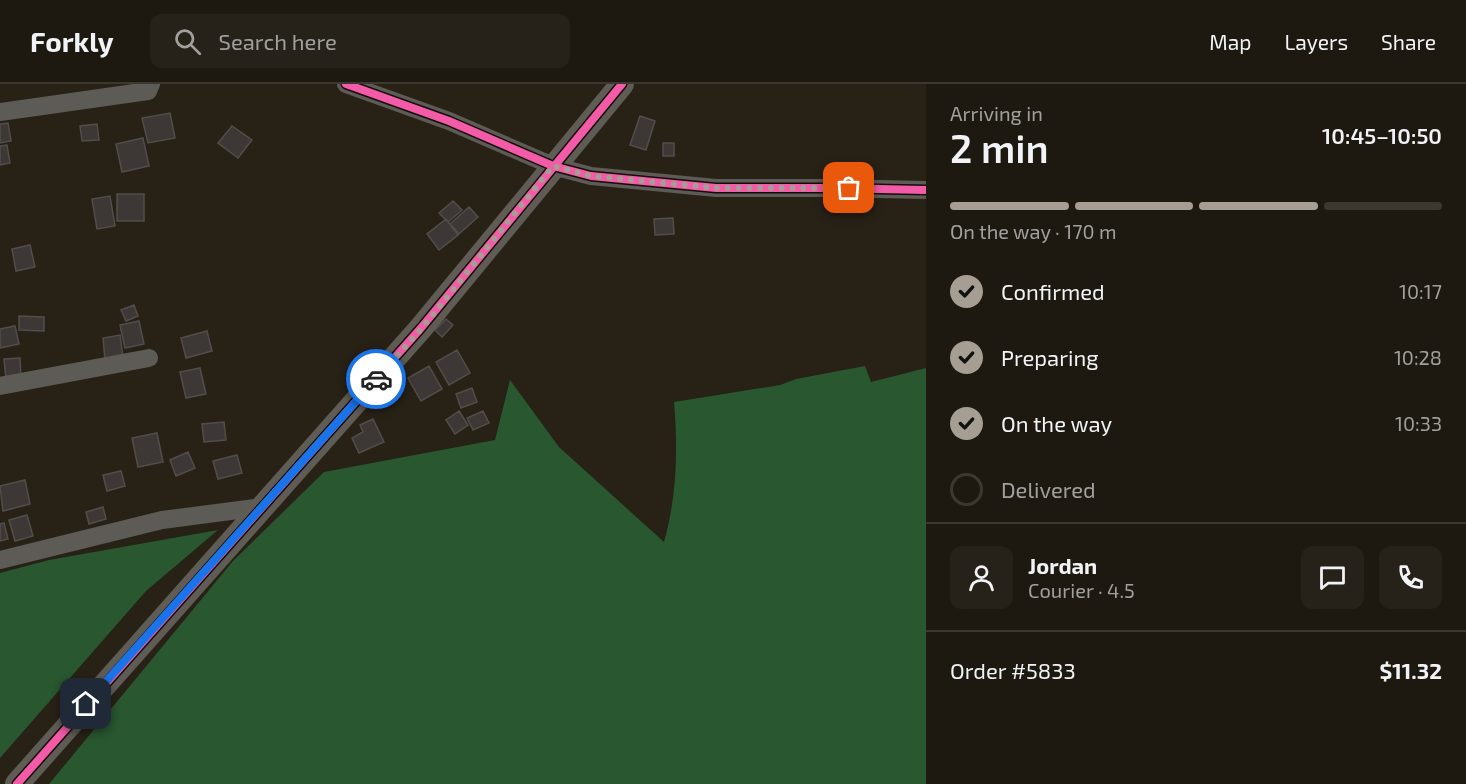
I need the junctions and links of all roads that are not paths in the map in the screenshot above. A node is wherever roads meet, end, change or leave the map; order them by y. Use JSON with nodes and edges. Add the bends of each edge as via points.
{"nodes":[{"id":1,"x":151,"y":84,"type":"edge"},
{"id":2,"x":346,"y":84,"type":"edge"},
{"id":3,"x":622,"y":84,"type":"edge"},
{"id":4,"x":0,"y":112,"type":"edge"},
{"id":5,"x":553,"y":166,"type":"junction"},
{"id":6,"x":926,"y":190,"type":"edge"},
{"id":7,"x":149,"y":358,"type":"dead end"},
{"id":8,"x":0,"y":386,"type":"edge"},
{"id":9,"x":262,"y":507,"type":"junction"},
{"id":10,"x":0,"y":560,"type":"edge"},
{"id":11,"x":17,"y":784,"type":"edge"}],
"edges":[{"from":1,"to":4,"type":"street","via":[[148,91]]},
{"from":2,"to":5,"type":"street","via":[[449,121]]},
{"from":3,"to":5,"type":"street"},
{"from":5,"to":6,"type":"street","via":[[591,176],[716,188]]},
{"from":5,"to":9,"type":"street","via":[[422,328]]},
{"from":7,"to":8,"type":"street"},
{"from":9,"to":10,"type":"street","via":[[162,520]]},
{"from":9,"to":11,"type":"street"}]}
